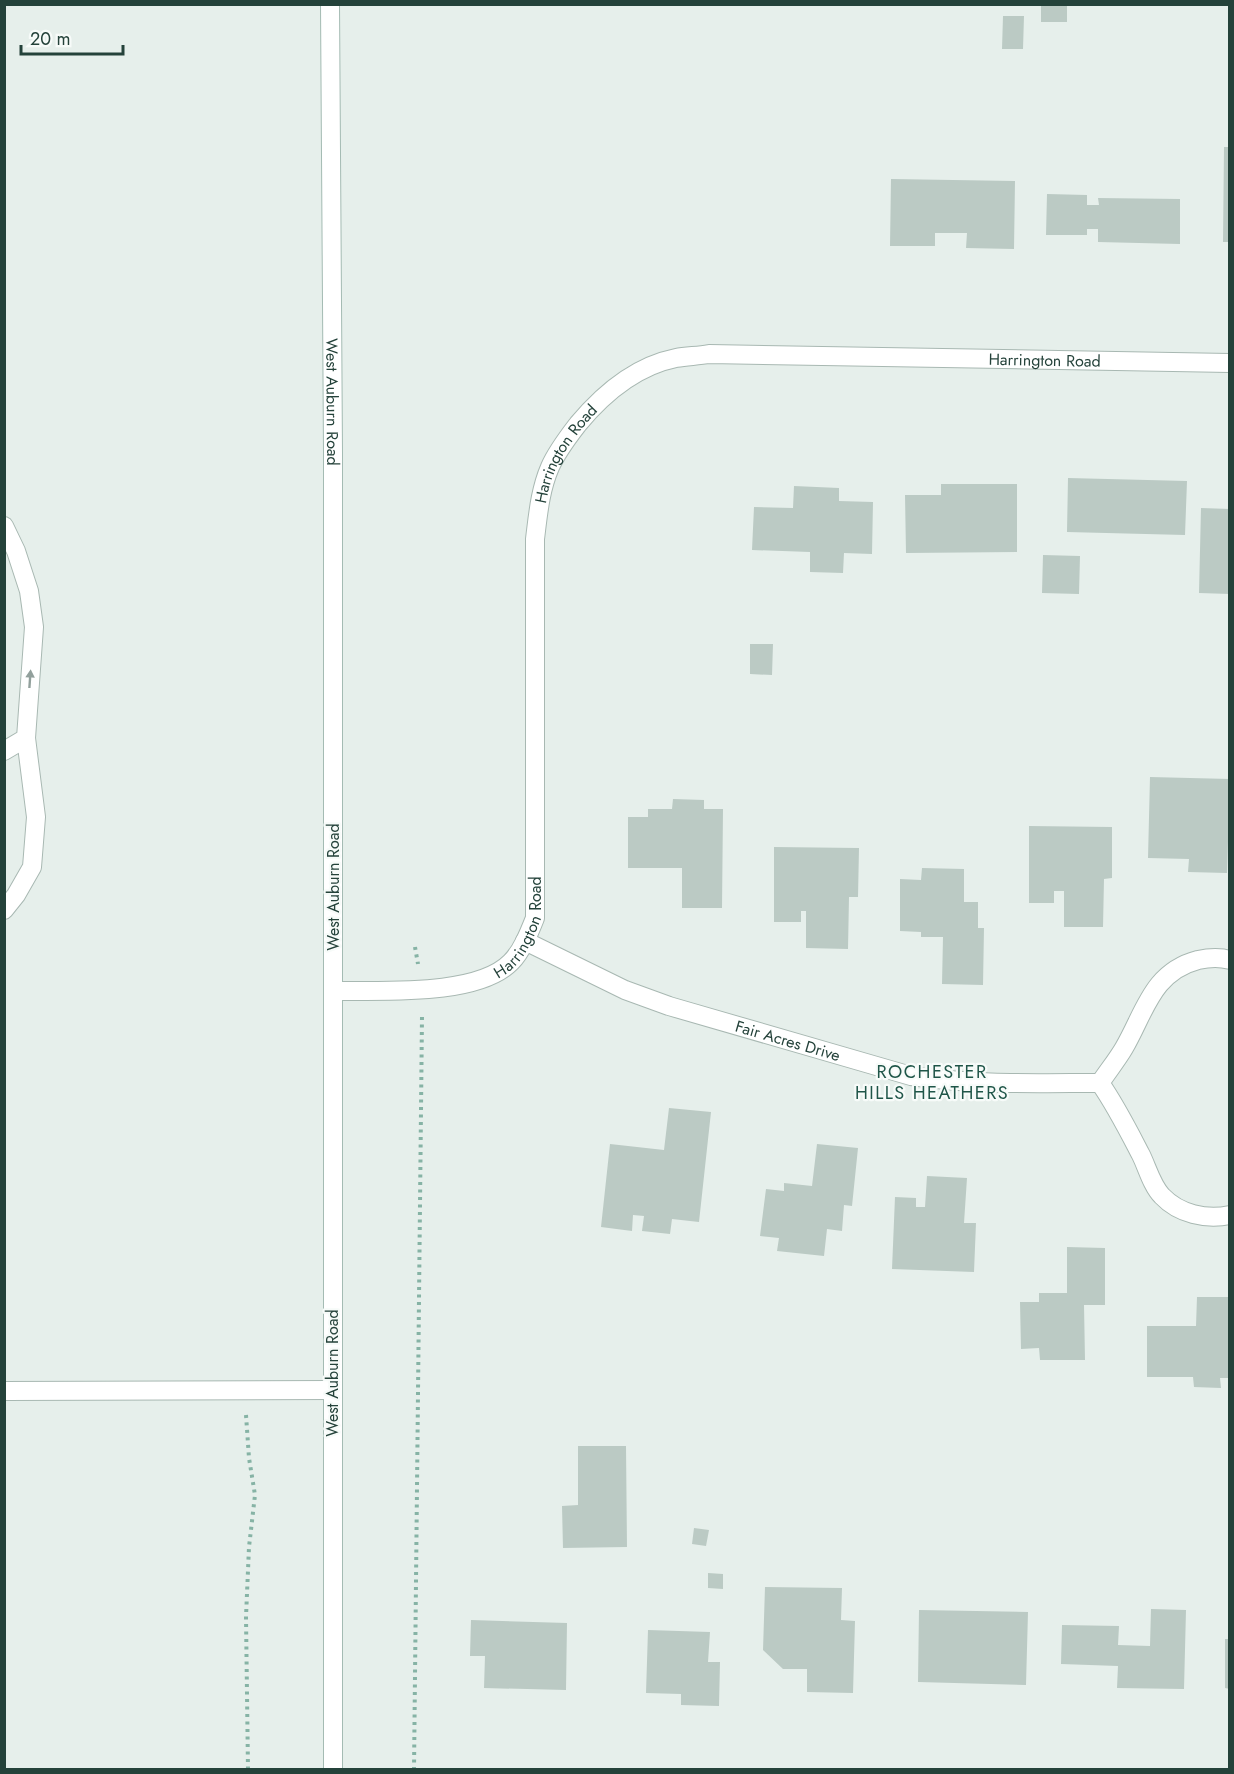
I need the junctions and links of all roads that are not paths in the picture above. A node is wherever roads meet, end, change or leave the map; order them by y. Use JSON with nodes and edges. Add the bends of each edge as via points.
{"nodes":[{"id":1,"x":330,"y":4,"type":"edge"},
{"id":2,"x":1230,"y":363,"type":"edge"},
{"id":3,"x":4,"y":526,"type":"edge"},
{"id":4,"x":27,"y":738,"type":"junction"},
{"id":5,"x":4,"y":752,"type":"edge"},
{"id":6,"x":4,"y":910,"type":"edge"},
{"id":7,"x":525,"y":941,"type":"junction"},
{"id":8,"x":1230,"y":960,"type":"edge"},
{"id":9,"x":333,"y":991,"type":"junction"},
{"id":10,"x":1100,"y":1083,"type":"junction"},
{"id":11,"x":1230,"y":1215,"type":"edge"},
{"id":12,"x":332,"y":1390,"type":"junction"},
{"id":13,"x":4,"y":1391,"type":"edge"},
{"id":14,"x":333,"y":1770,"type":"edge"}],
"edges":[{"from":1,"to":9,"type":"street","name":"West Auburn Road"},
{"from":2,"to":7,"type":"street","name":"Harrington Road","via":[[709,354],[675,358],[616,386],[565,440],[550,466],[539,502],[535,539],[535,918]]},
{"from":4,"to":3,"type":"street","one_way":true,"via":[[34,627],[29,591]]},
{"from":4,"to":5,"type":"street"},
{"from":4,"to":6,"type":"street","via":[[36,817],[32,867]]},
{"from":7,"to":9,"type":"street","name":"Harrington Road","via":[[511,962],[490,977],[456,986]]},
{"from":7,"to":10,"type":"street","name":"Fair Acres Drive","via":[[625,990],[669,1006],[912,1076],[995,1084]]},
{"from":8,"to":10,"type":"street","via":[[1203,958],[1165,976]]},
{"from":9,"to":12,"type":"street","name":"West Auburn Road"},
{"from":10,"to":11,"type":"street","via":[[1119,1110],[1160,1194],[1191,1214],[1215,1218]]},
{"from":12,"to":13,"type":"street"},
{"from":12,"to":14,"type":"street","name":"West Auburn Road"}]}
